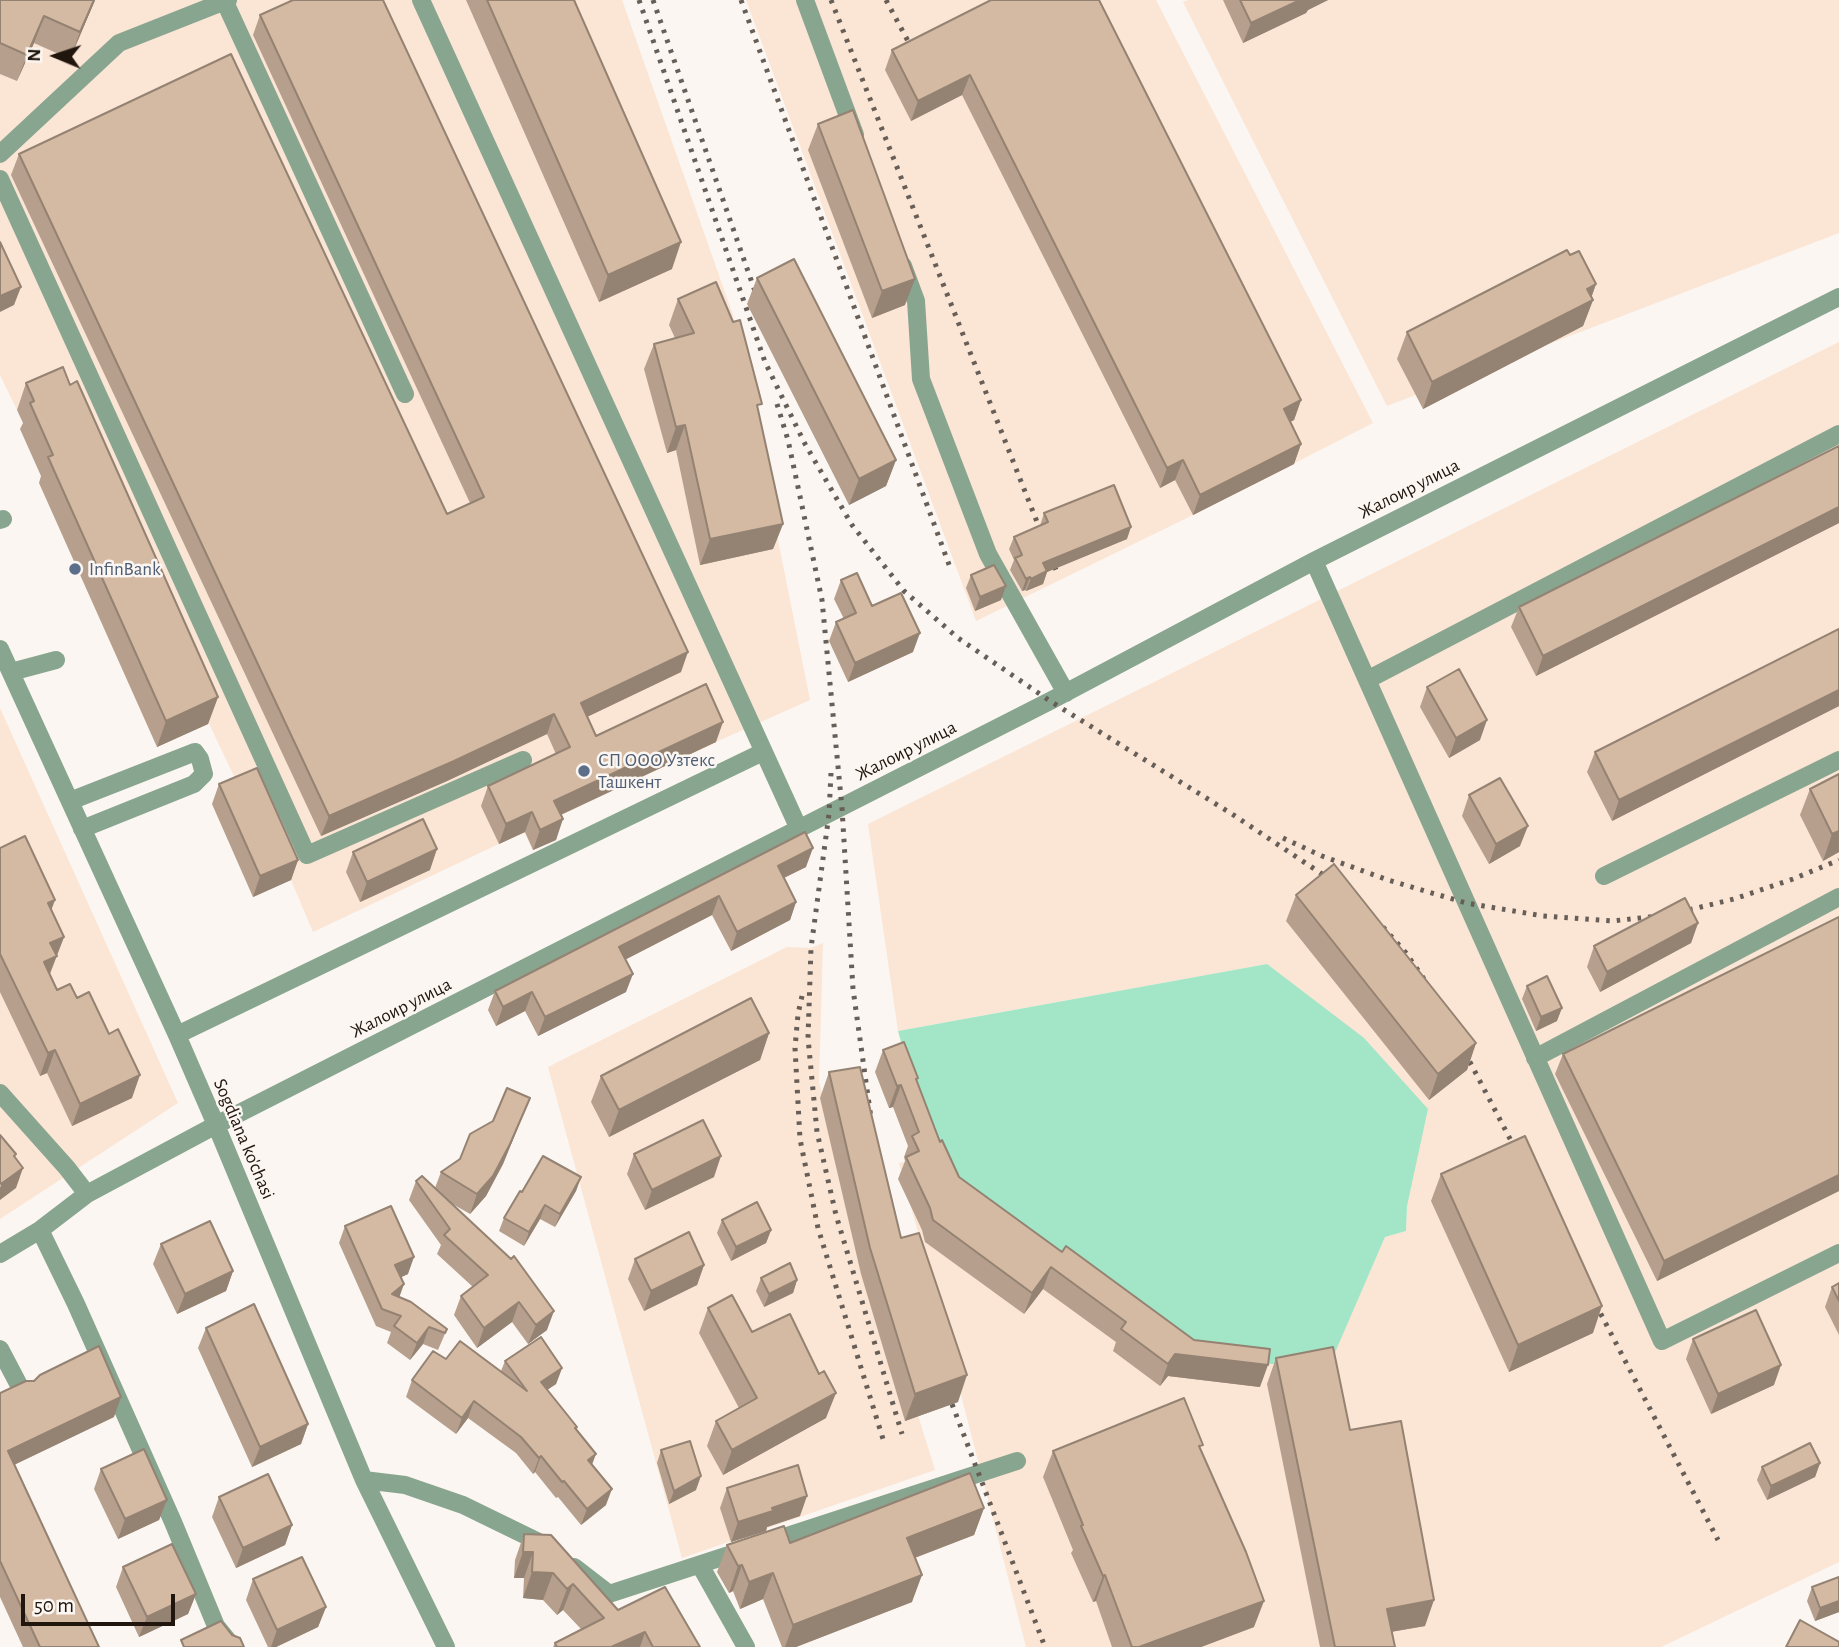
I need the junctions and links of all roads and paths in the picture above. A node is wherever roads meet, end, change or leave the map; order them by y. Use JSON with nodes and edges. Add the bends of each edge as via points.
{"nodes":[{"id":1,"x":225,"y":0,"type":"edge"},
{"id":2,"x":421,"y":0,"type":"edge"},
{"id":3,"x":804,"y":0,"type":"edge"},
{"id":4,"x":0,"y":154,"type":"edge"},
{"id":5,"x":863,"y":157,"type":"edge"},
{"id":6,"x":0,"y":179,"type":"edge"},
{"id":7,"x":897,"y":249,"type":"edge"},
{"id":8,"x":1839,"y":297,"type":"edge"},
{"id":9,"x":405,"y":394,"type":"dead end"},
{"id":10,"x":1839,"y":434,"type":"edge"},
{"id":11,"x":1314,"y":561,"type":"junction"},
{"id":12,"x":0,"y":649,"type":"edge"},
{"id":13,"x":56,"y":660,"type":"dead end"},
{"id":14,"x":11,"y":672,"type":"junction"},
{"id":15,"x":1367,"y":680,"type":"junction"},
{"id":16,"x":1066,"y":693,"type":"junction"},
{"id":17,"x":763,"y":752,"type":"junction"},
{"id":18,"x":523,"y":760,"type":"dead end"},
{"id":19,"x":1839,"y":760,"type":"edge"},
{"id":20,"x":70,"y":801,"type":"junction"},
{"id":21,"x":82,"y":829,"type":"junction"},
{"id":22,"x":799,"y":830,"type":"junction"},
{"id":23,"x":1604,"y":876,"type":"dead end"},
{"id":24,"x":1839,"y":897,"type":"edge"},
{"id":25,"x":177,"y":1035,"type":"junction"},
{"id":26,"x":1535,"y":1058,"type":"junction"},
{"id":27,"x":0,"y":1093,"type":"edge"},
{"id":28,"x":216,"y":1125,"type":"junction"},
{"id":29,"x":87,"y":1194,"type":"junction"},
{"id":30,"x":40,"y":1230,"type":"junction"},
{"id":31,"x":1839,"y":1253,"type":"edge"},
{"id":32,"x":0,"y":1254,"type":"edge"},
{"id":33,"x":0,"y":1349,"type":"edge"},
{"id":34,"x":22,"y":1391,"type":"edge"},
{"id":35,"x":1017,"y":1461,"type":"dead end"},
{"id":36,"x":364,"y":1480,"type":"junction"},
{"id":37,"x":700,"y":1565,"type":"junction"},
{"id":38,"x":233,"y":1647,"type":"edge"},
{"id":39,"x":446,"y":1647,"type":"edge"},
{"id":40,"x":746,"y":1647,"type":"edge"}],
"edges":[{"from":1,"to":4,"type":"street","via":[[119,43]]},
{"from":1,"to":9,"type":"street"},
{"from":2,"to":17,"type":"street"},
{"from":3,"to":5,"type":"street"},
{"from":6,"to":18,"type":"street","via":[[307,855]]},
{"from":7,"to":16,"type":"street","via":[[916,301],[921,379],[988,554]]},
{"from":8,"to":11,"type":"street","name":"Жалоир улица"},
{"from":10,"to":15,"type":"street"},
{"from":11,"to":15,"type":"street"},
{"from":11,"to":16,"type":"street","name":"Жалоир улица"},
{"from":12,"to":14,"type":"street","name":"Sogdiana ko'chasi"},
{"from":13,"to":14,"type":"street"},
{"from":14,"to":20,"type":"street","name":"Sogdiana ko'chasi"},
{"from":15,"to":26,"type":"street"},
{"from":16,"to":22,"type":"street","name":"Жалоир улица"},
{"from":17,"to":22,"type":"street"},
{"from":17,"to":25,"type":"street"},
{"from":19,"to":23,"type":"street"},
{"from":20,"to":21,"type":"street","name":"Sogdiana ko'chasi"},
{"from":20,"to":21,"type":"street","via":[[195,752],[200,759],[204,775],[194,784]]},
{"from":21,"to":25,"type":"street","name":"Sogdiana ko'chasi"},
{"from":22,"to":28,"type":"street","name":"Жалоир улица"},
{"from":24,"to":26,"type":"street"},
{"from":25,"to":28,"type":"street","name":"Sogdiana ko'chasi"},
{"from":26,"to":31,"type":"street","via":[[1662,1341]]},
{"from":27,"to":29,"type":"street"},
{"from":28,"to":29,"type":"street","name":"Жалоир улица"},
{"from":28,"to":36,"type":"street","name":"Sogdiana ko'chasi"},
{"from":29,"to":30,"type":"street","name":"Жалоир улица"},
{"from":30,"to":32,"type":"street","name":"Жалоир улица"},
{"from":30,"to":38,"type":"street","via":[[216,1626]]},
{"from":33,"to":34,"type":"street"},
{"from":35,"to":37,"type":"street"},
{"from":36,"to":37,"type":"street","via":[[405,1485],[463,1504],[543,1544],[609,1594]]},
{"from":36,"to":39,"type":"street","name":"Sogdiana ko'chasi"},
{"from":37,"to":40,"type":"street"}]}
